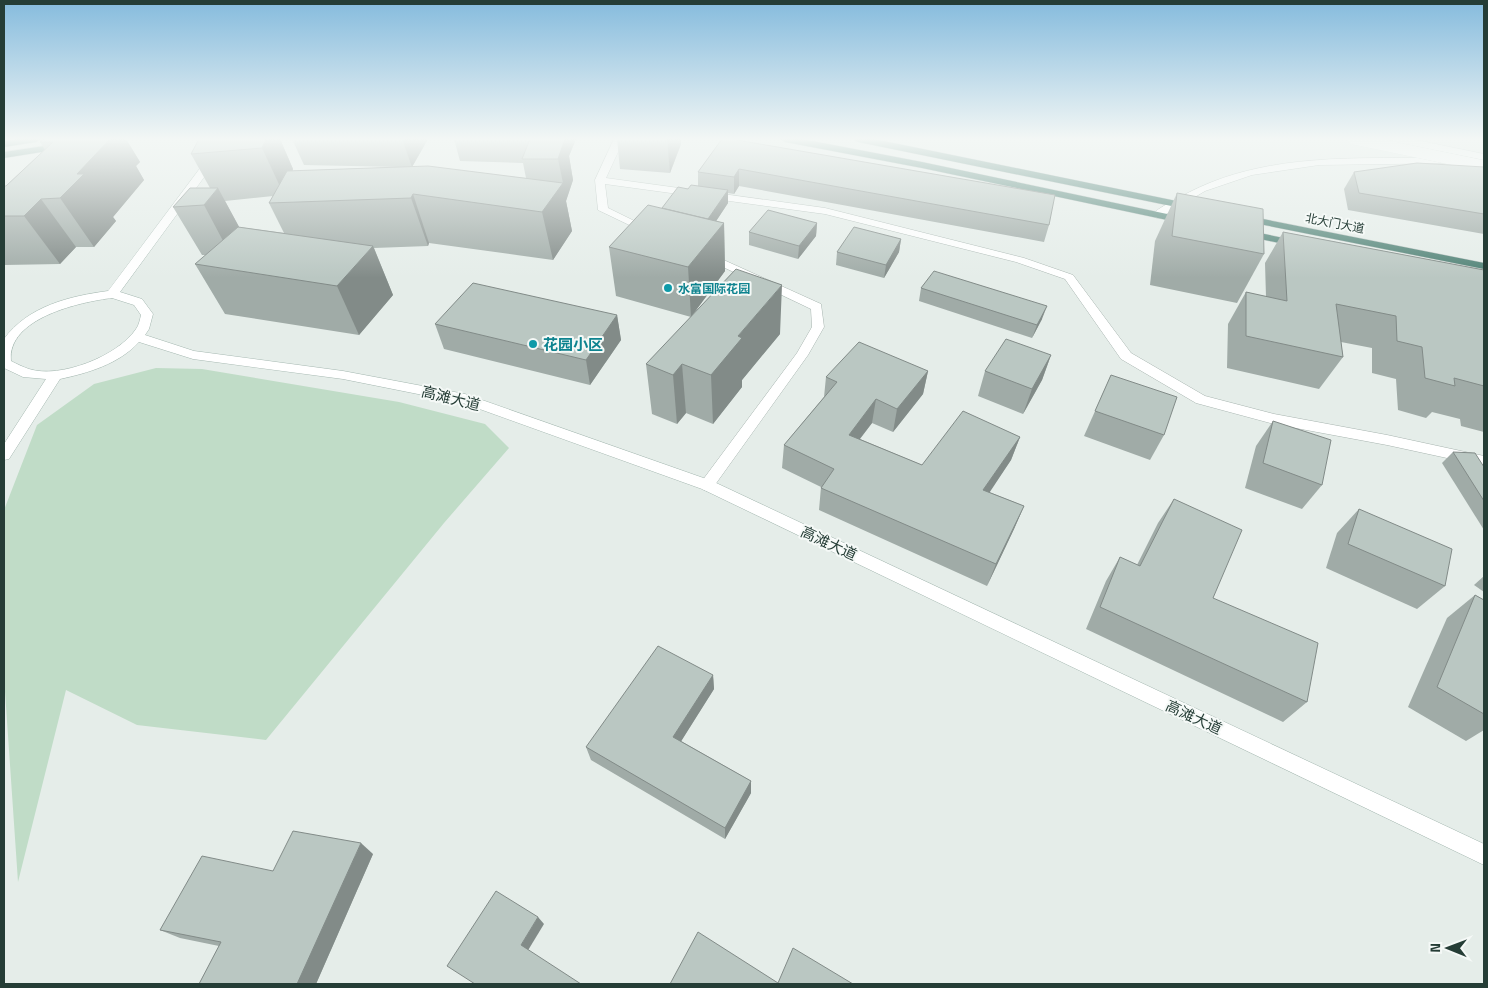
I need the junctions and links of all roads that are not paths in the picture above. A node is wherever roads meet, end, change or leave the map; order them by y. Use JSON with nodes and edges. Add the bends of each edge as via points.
{"nodes":[{"id":1,"x":193,"y":185,"type":"edge"},
{"id":2,"x":601,"y":185,"type":"edge"},
{"id":3,"x":637,"y":185,"type":"edge"},
{"id":4,"x":1016,"y":185,"type":"edge"},
{"id":5,"x":1083,"y":185,"type":"edge"},
{"id":6,"x":1212,"y":185,"type":"edge"},
{"id":7,"x":1175,"y":204,"type":"junction"},
{"id":8,"x":1200,"y":209,"type":"edge"},
{"id":9,"x":1156,"y":215,"type":"junction"},
{"id":10,"x":1236,"y":216,"type":"edge"},
{"id":11,"x":1198,"y":224,"type":"edge"},
{"id":12,"x":1234,"y":231,"type":"edge"},
{"id":13,"x":660,"y":235,"type":"edge"},
{"id":14,"x":1311,"y":246,"type":"edge"},
{"id":15,"x":695,"y":250,"type":"edge"},
{"id":16,"x":1484,"y":266,"type":"edge"},
{"id":17,"x":112,"y":294,"type":"junction"},
{"id":18,"x":24,"y":324,"type":"junction"},
{"id":19,"x":4,"y":326,"type":"edge"},
{"id":20,"x":137,"y":337,"type":"junction"},
{"id":21,"x":55,"y":376,"type":"junction"},
{"id":22,"x":4,"y":455,"type":"edge"},
{"id":23,"x":1484,"y":461,"type":"edge"},
{"id":24,"x":706,"y":484,"type":"junction"},
{"id":25,"x":1484,"y":854,"type":"edge"}],
"edges":[{"from":1,"to":17,"type":"main road"},
{"from":2,"to":13,"type":"main road","via":[[603,210]]},
{"from":3,"to":23,"type":"main road","via":[[825,211],[1020,260],[1069,277],[1126,356],[1201,400],[1274,419]]},
{"from":4,"to":9,"type":"highway"},
{"from":5,"to":7,"type":"highway"},
{"from":6,"to":7,"type":"main road"},
{"from":7,"to":8,"type":"highway"},
{"from":7,"to":9,"type":"main road"},
{"from":9,"to":11,"type":"highway"},
{"from":10,"to":16,"type":"highway","name":"北大门大道"},
{"from":12,"to":14,"type":"highway","name":"北大门大道"},
{"from":15,"to":24,"type":"main road","via":[[817,307],[818,320],[818,327],[802,354]]},
{"from":17,"to":18,"type":"main road","via":[[66,302]]},
{"from":17,"to":20,"type":"main road","via":[[138,302],[145,309],[147,319]]},
{"from":18,"to":19,"type":"main road"},
{"from":18,"to":21,"type":"main road","via":[[11,337],[4,351],[6,363],[16,372]]},
{"from":20,"to":21,"type":"main road","via":[[117,354],[98,364]]},
{"from":20,"to":24,"type":"main road","name":"高滩大道","via":[[193,354],[343,375],[466,398]]},
{"from":21,"to":22,"type":"main road"},
{"from":24,"to":25,"type":"main road","name":"高滩大道"}]}
